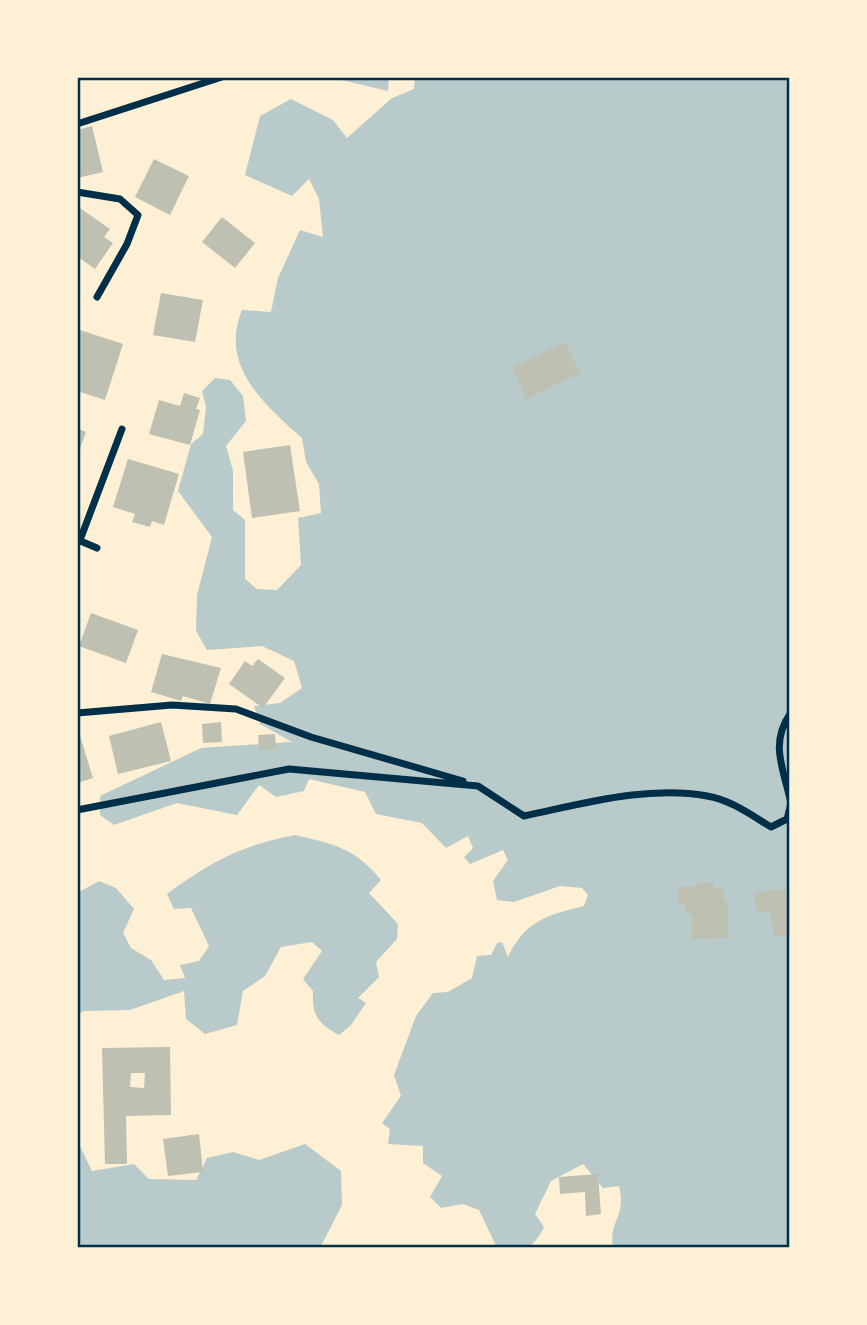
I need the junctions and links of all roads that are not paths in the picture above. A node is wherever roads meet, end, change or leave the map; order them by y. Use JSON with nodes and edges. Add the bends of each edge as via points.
{"nodes":[{"id":1,"x":222,"y":77,"type":"edge"},
{"id":2,"x":77,"y":124,"type":"edge"},
{"id":3,"x":77,"y":192,"type":"edge"},
{"id":4,"x":97,"y":297,"type":"dead end"},
{"id":5,"x":122,"y":429,"type":"dead end"},
{"id":6,"x":79,"y":540,"type":"edge"},
{"id":7,"x":97,"y":548,"type":"dead end"},
{"id":8,"x":77,"y":713,"type":"edge"},
{"id":9,"x":790,"y":715,"type":"edge"},
{"id":10,"x":478,"y":786,"type":"junction"},
{"id":11,"x":790,"y":799,"type":"edge"},
{"id":12,"x":790,"y":807,"type":"edge"},
{"id":13,"x":77,"y":810,"type":"edge"}],
"edges":[{"from":1,"to":2,"type":"street"},
{"from":3,"to":4,"type":"street","via":[[120,199],[138,215]]},
{"from":5,"to":6,"type":"street"},
{"from":6,"to":7,"type":"street"},
{"from":8,"to":10,"type":"street","via":[[172,705],[236,709],[311,737]]},
{"from":9,"to":11,"type":"street","via":[[778,747]]},
{"from":10,"to":12,"type":"street","via":[[524,816],[618,797],[668,793],[709,796],[743,809],[771,827],[787,819]]},
{"from":10,"to":13,"type":"street","via":[[289,769]]}]}
